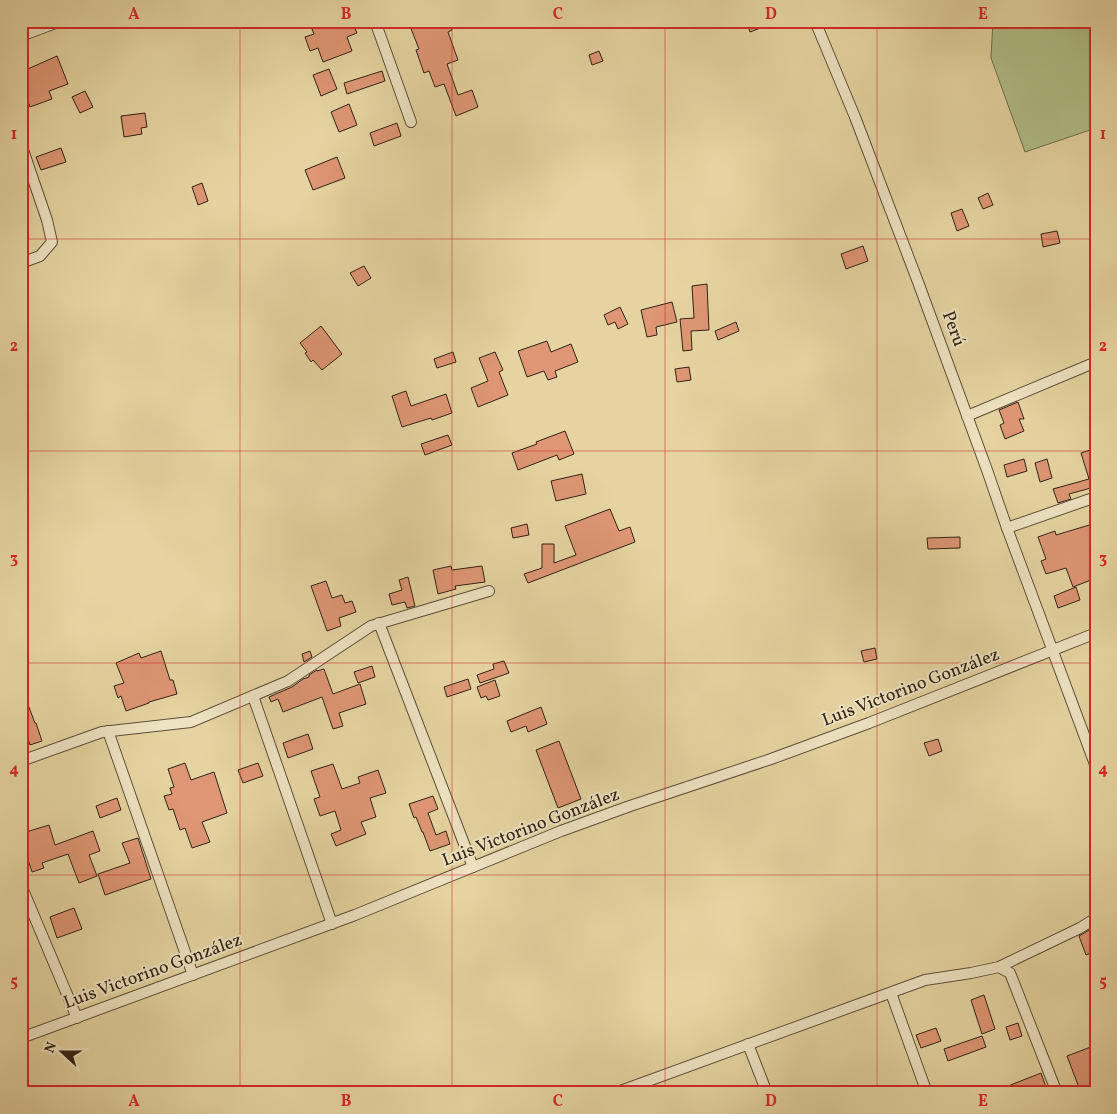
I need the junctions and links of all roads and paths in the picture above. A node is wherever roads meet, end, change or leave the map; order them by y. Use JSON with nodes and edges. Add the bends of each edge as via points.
{"nodes":[{"id":1,"x":61,"y":21,"type":"edge"},
{"id":2,"x":375,"y":21,"type":"edge"},
{"id":3,"x":815,"y":21,"type":"edge"},
{"id":4,"x":21,"y":36,"type":"edge"},
{"id":5,"x":411,"y":122,"type":"dead end"},
{"id":6,"x":21,"y":144,"type":"edge"},
{"id":7,"x":21,"y":263,"type":"edge"},
{"id":8,"x":1096,"y":362,"type":"edge"},
{"id":9,"x":967,"y":416,"type":"junction"},
{"id":10,"x":1096,"y":497,"type":"edge"},
{"id":11,"x":1007,"y":528,"type":"junction"},
{"id":12,"x":489,"y":592,"type":"dead end"},
{"id":13,"x":379,"y":623,"type":"junction"},
{"id":14,"x":1096,"y":633,"type":"edge"},
{"id":15,"x":1053,"y":650,"type":"junction"},
{"id":16,"x":253,"y":696,"type":"junction"},
{"id":17,"x":108,"y":731,"type":"junction"},
{"id":18,"x":21,"y":760,"type":"edge"},
{"id":19,"x":1096,"y":767,"type":"edge"},
{"id":20,"x":473,"y":867,"type":"junction"},
{"id":21,"x":21,"y":885,"type":"edge"},
{"id":22,"x":1096,"y":918,"type":"edge"},
{"id":23,"x":332,"y":924,"type":"junction"},
{"id":24,"x":999,"y":967,"type":"junction"},
{"id":25,"x":193,"y":975,"type":"junction"},
{"id":26,"x":890,"y":993,"type":"junction"},
{"id":27,"x":78,"y":1018,"type":"junction"},
{"id":28,"x":21,"y":1038,"type":"edge"},
{"id":29,"x":748,"y":1044,"type":"junction"},
{"id":30,"x":617,"y":1092,"type":"edge"},
{"id":31,"x":766,"y":1093,"type":"edge"},
{"id":32,"x":927,"y":1093,"type":"edge"},
{"id":33,"x":1057,"y":1093,"type":"edge"}],
"edges":[{"from":1,"to":4,"type":"street"},
{"from":2,"to":5,"type":"street"},
{"from":3,"to":9,"type":"street","name":"Perú","via":[[855,117]]},
{"from":6,"to":7,"type":"street","via":[[52,242],[40,256]]},
{"from":8,"to":9,"type":"street"},
{"from":9,"to":11,"type":"street","name":"Perú"},
{"from":10,"to":11,"type":"street"},
{"from":11,"to":15,"type":"street","name":"Perú"},
{"from":12,"to":13,"type":"street"},
{"from":13,"to":16,"type":"street","via":[[288,681]]},
{"from":13,"to":20,"type":"street"},
{"from":14,"to":15,"type":"street","name":"Luis Victorino González"},
{"from":15,"to":19,"type":"street","name":"Perú"},
{"from":15,"to":20,"type":"street","name":"Luis Victorino González","via":[[860,726],[622,809]]},
{"from":16,"to":17,"type":"street","via":[[191,722]]},
{"from":16,"to":23,"type":"street"},
{"from":17,"to":18,"type":"street"},
{"from":17,"to":25,"type":"street"},
{"from":20,"to":23,"type":"street","name":"Luis Victorino González"},
{"from":21,"to":27,"type":"street"},
{"from":22,"to":24,"type":"street"},
{"from":23,"to":25,"type":"street","name":"Luis Victorino González"},
{"from":24,"to":26,"type":"street","via":[[926,980]]},
{"from":24,"to":33,"type":"street","via":[[1010,973]]},
{"from":25,"to":27,"type":"street","name":"Luis Victorino González"},
{"from":26,"to":29,"type":"street"},
{"from":26,"to":32,"type":"street"},
{"from":27,"to":28,"type":"street","name":"Luis Victorino González"},
{"from":29,"to":30,"type":"street"},
{"from":29,"to":31,"type":"street"}]}
